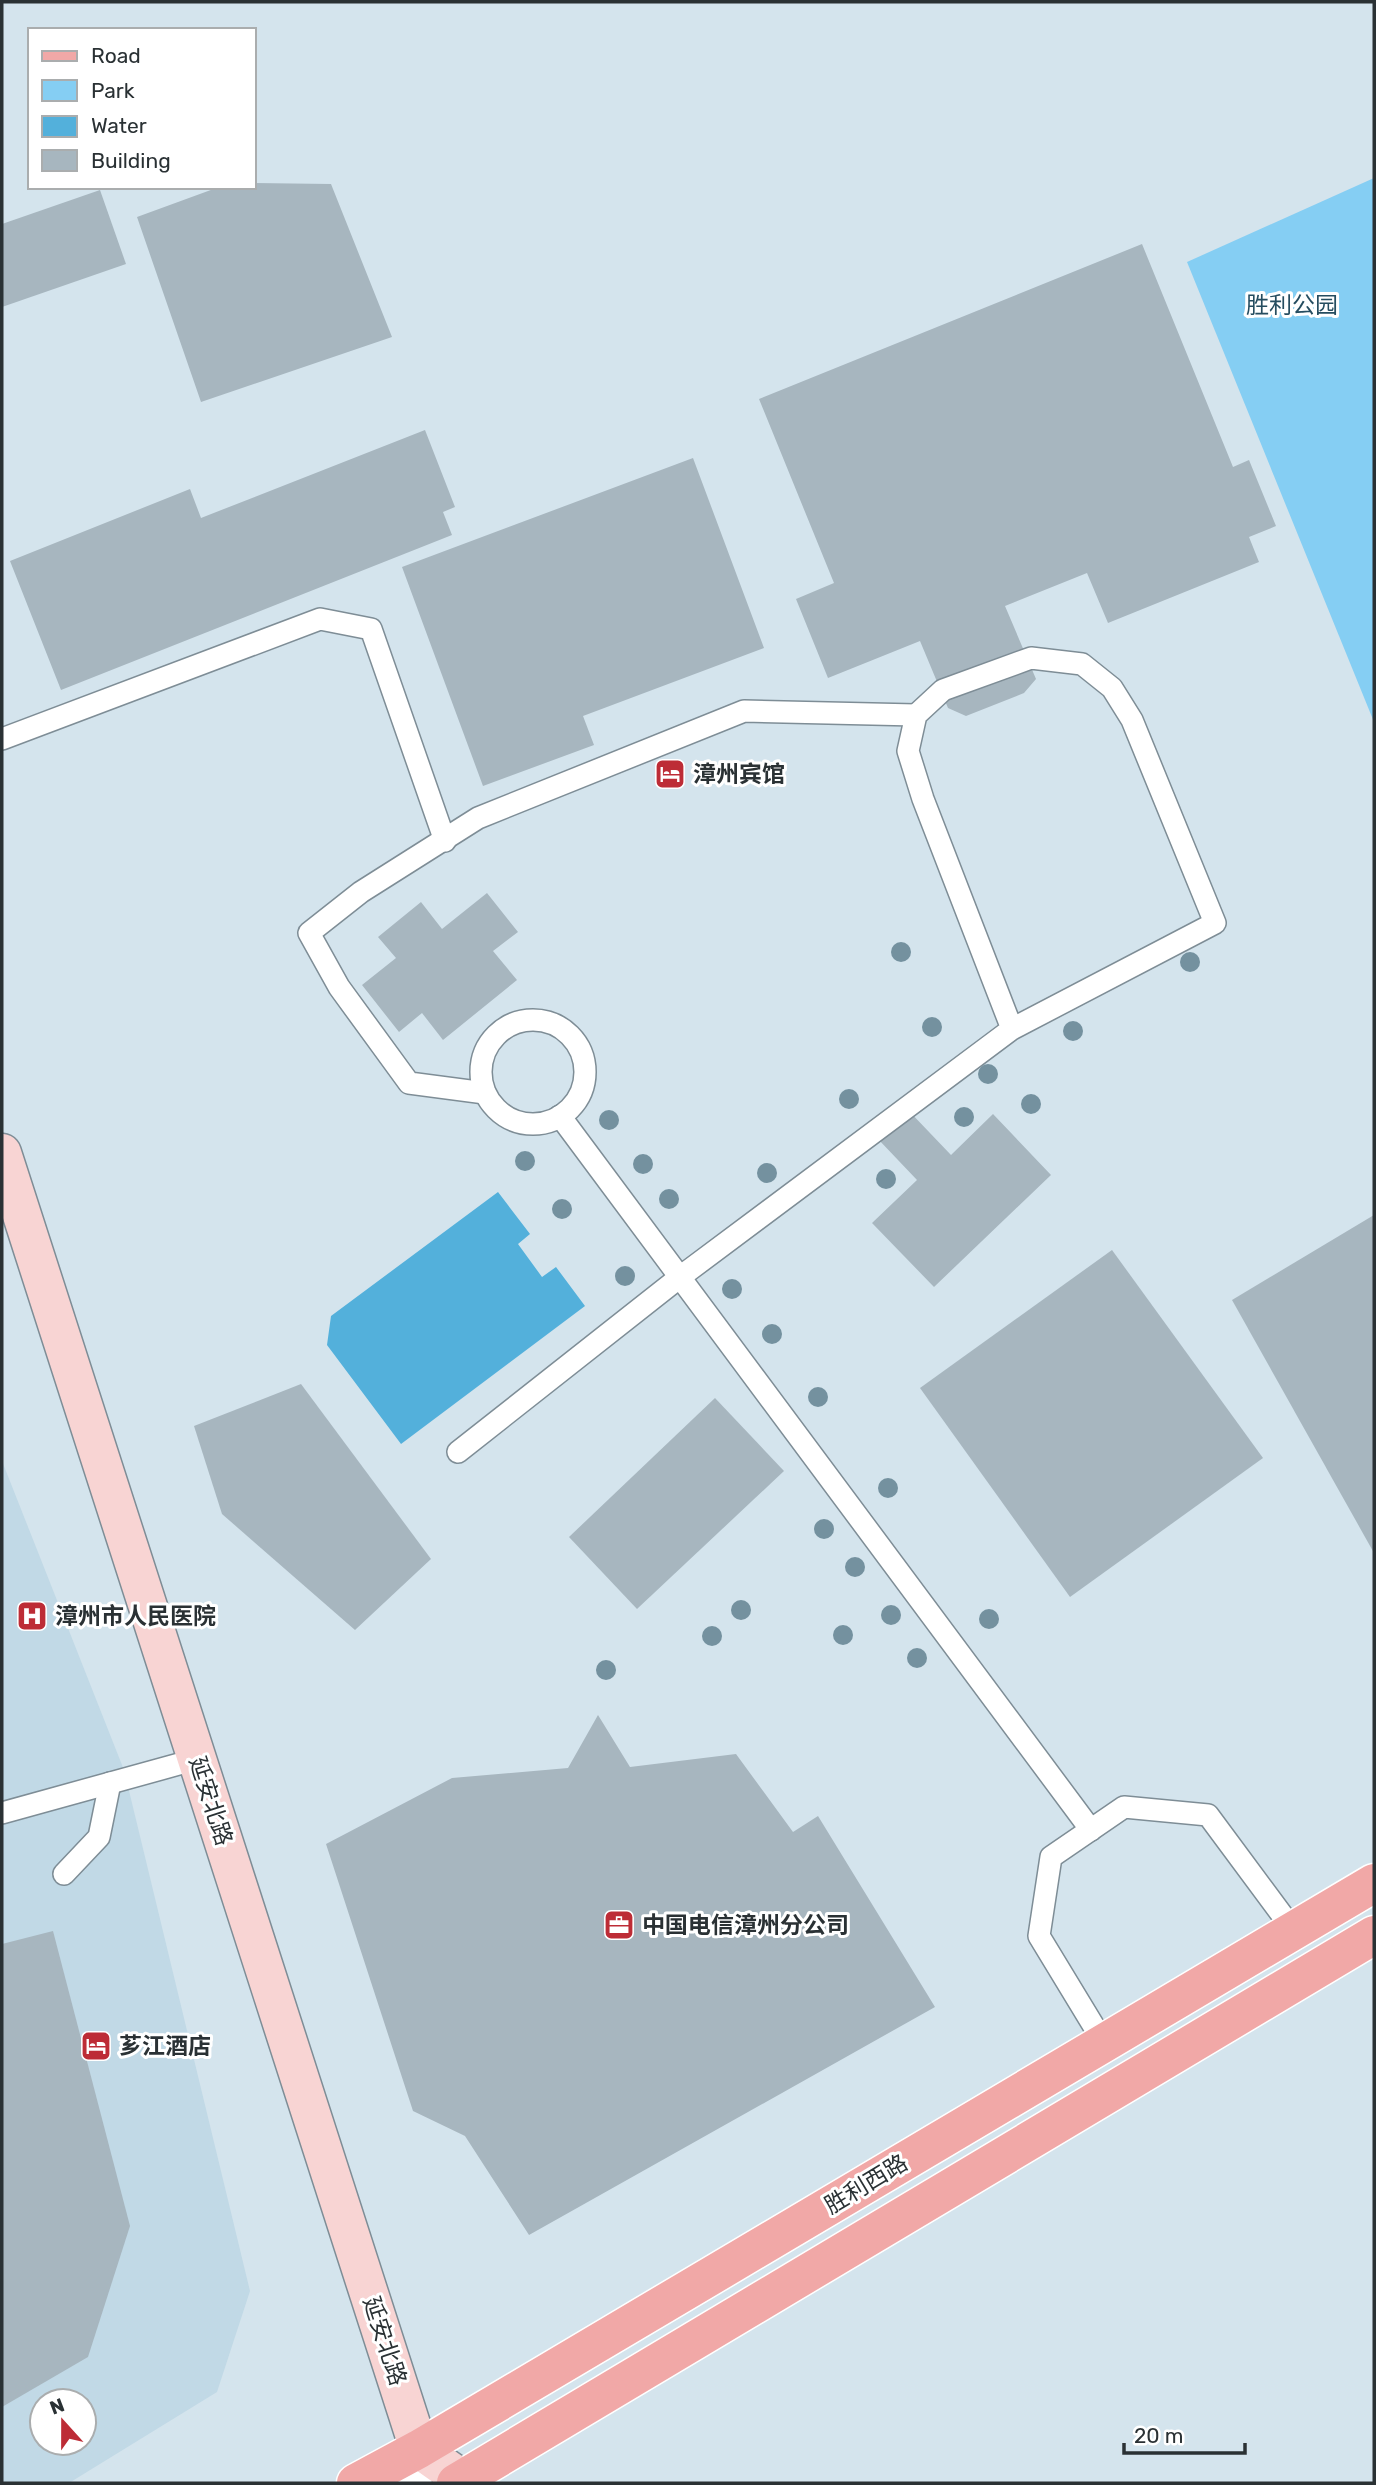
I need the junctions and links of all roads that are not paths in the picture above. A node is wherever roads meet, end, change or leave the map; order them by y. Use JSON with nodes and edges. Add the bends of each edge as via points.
{"nodes":[{"id":1,"x":916,"y":715,"type":"junction"},
{"id":2,"x":2,"y":739,"type":"edge"},
{"id":3,"x":445,"y":841,"type":"junction"},
{"id":4,"x":1012,"y":1029,"type":"junction"},
{"id":5,"x":485,"y":1093,"type":"junction"},
{"id":6,"x":560,"y":1116,"type":"junction"},
{"id":7,"x":2,"y":1153,"type":"edge"},
{"id":8,"x":680,"y":1278,"type":"junction"},
{"id":9,"x":458,"y":1452,"type":"dead end"},
{"id":10,"x":197,"y":1759,"type":"junction"},
{"id":11,"x":110,"y":1783,"type":"junction"},
{"id":12,"x":2,"y":1813,"type":"edge"},
{"id":13,"x":1091,"y":1830,"type":"junction"},
{"id":14,"x":64,"y":1874,"type":"dead end"},
{"id":15,"x":1374,"y":1884,"type":"edge"},
{"id":16,"x":1294,"y":1931,"type":"junction"},
{"id":17,"x":1374,"y":1935,"type":"edge"},
{"id":18,"x":1104,"y":2043,"type":"junction"},
{"id":19,"x":416,"y":2466,"type":"edge"},
{"id":20,"x":462,"y":2482,"type":"edge"},
{"id":21,"x":356,"y":2483,"type":"edge"}],
"edges":[{"from":1,"to":3,"type":"lane","via":[[744,711],[478,818]]},
{"from":1,"to":4,"type":"lane","via":[[908,751]]},
{"from":1,"to":4,"type":"lane","via":[[943,690],[1031,658],[1082,664],[1112,688],[1132,720],[1215,923]]},
{"from":2,"to":3,"type":"lane","via":[[320,619],[371,629]]},
{"from":3,"to":5,"type":"lane","via":[[361,892],[309,933],[339,988],[409,1083]]},
{"from":4,"to":8,"type":"lane"},
{"from":5,"to":6,"type":"lane","via":[[495,1108],[526,1124]]},
{"from":5,"to":6,"type":"lane","via":[[480,1075],[490,1041],[518,1022],[551,1023],[565,1031],[584,1058],[581,1091]]},
{"from":6,"to":8,"type":"lane"},
{"from":7,"to":10,"type":"main road","name":"延安北路"},
{"from":8,"to":9,"type":"lane"},
{"from":8,"to":13,"type":"lane"},
{"from":10,"to":11,"type":"lane"},
{"from":10,"to":19,"type":"main road","name":"延安北路"},
{"from":11,"to":12,"type":"lane"},
{"from":11,"to":14,"type":"lane","via":[[99,1837]]},
{"from":13,"to":16,"type":"lane","via":[[1124,1807],[1208,1815]]},
{"from":13,"to":18,"type":"lane","via":[[1051,1857],[1039,1936]]},
{"from":15,"to":16,"type":"main road","name":"胜利西路"},
{"from":16,"to":18,"type":"main road","name":"胜利西路"},
{"from":17,"to":20,"type":"main road","name":"胜利西路"},
{"from":18,"to":19,"type":"main road","name":"胜利西路"},
{"from":19,"to":20,"type":"main road"},
{"from":19,"to":21,"type":"main road","name":"胜利西路"}]}
